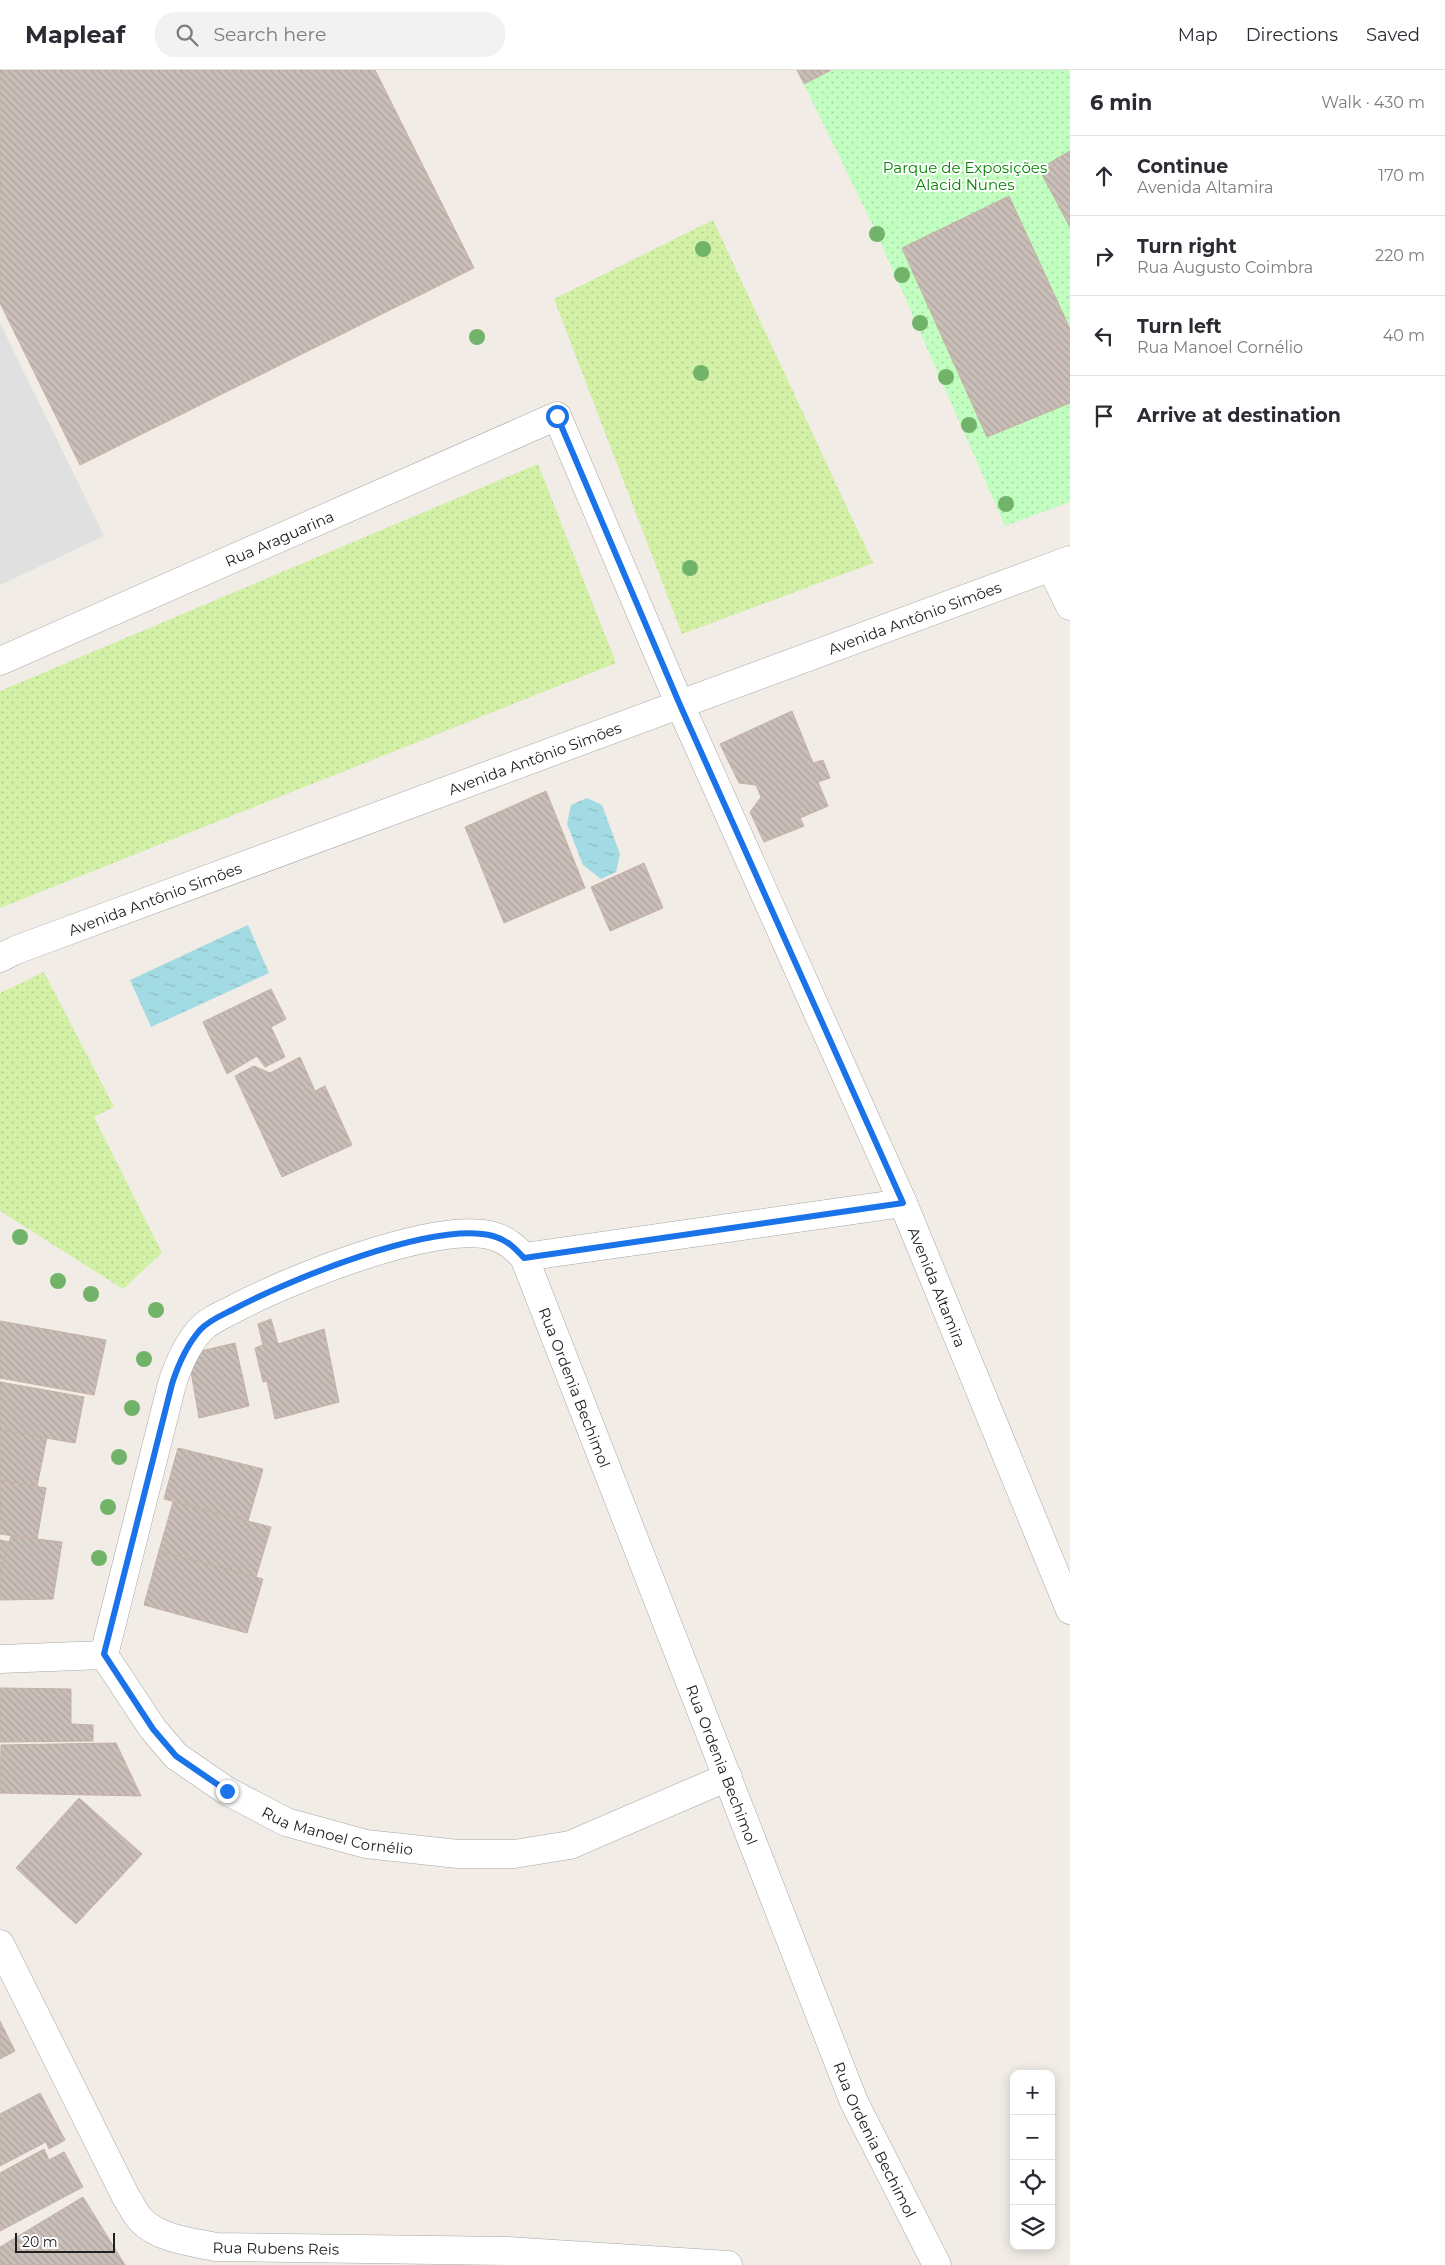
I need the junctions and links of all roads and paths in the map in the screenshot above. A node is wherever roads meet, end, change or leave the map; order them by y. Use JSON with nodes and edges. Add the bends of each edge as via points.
{"nodes":[{"id":1,"x":557,"y":416,"type":"joint"},
{"id":2,"x":1060,"y":563,"type":"edge"},
{"id":3,"x":1070,"y":606,"type":"edge"},
{"id":4,"x":0,"y":661,"type":"edge"},
{"id":5,"x":680,"y":705,"type":"junction"},
{"id":6,"x":0,"y":958,"type":"edge"},
{"id":7,"x":903,"y":1203,"type":"junction"},
{"id":8,"x":524,"y":1258,"type":"junction"},
{"id":9,"x":1070,"y":1610,"type":"edge"},
{"id":10,"x":104,"y":1654,"type":"junction"},
{"id":11,"x":0,"y":1659,"type":"edge"},
{"id":12,"x":728,"y":1777,"type":"junction"},
{"id":13,"x":0,"y":1944,"type":"edge"},
{"id":14,"x":507,"y":2251,"type":"junction"},
{"id":15,"x":539,"y":2265,"type":"edge"},
{"id":16,"x":728,"y":2265,"type":"edge"},
{"id":17,"x":937,"y":2265,"type":"edge"}],
"edges":[{"from":1,"to":4,"type":"street","name":"Rua Araguarina"},
{"from":1,"to":5,"type":"street","name":"Avenida Altamira"},
{"from":2,"to":3,"type":"street"},
{"from":2,"to":5,"type":"street","name":"Avenida Antônio Simões"},
{"from":5,"to":6,"type":"street","name":"Avenida Antônio Simões"},
{"from":5,"to":7,"type":"street","name":"Avenida Altamira"},
{"from":7,"to":8,"type":"street"},
{"from":7,"to":9,"type":"street","name":"Avenida Altamira"},
{"from":8,"to":10,"type":"street","via":[[509,1242],[492,1235],[464,1234],[407,1242],[341,1263],[260,1295],[201,1329],[179,1363],[172,1384]]},
{"from":8,"to":12,"type":"street","name":"Rua Ordenia Bechimol"},
{"from":10,"to":11,"type":"street"},
{"from":10,"to":12,"type":"street","name":"Rua Manoel Cornélio","via":[[153,1729],[176,1756],[227,1791],[286,1822],[366,1844],[458,1854],[514,1854],[570,1845]]},
{"from":12,"to":17,"type":"street","name":"Rua Ordenia Bechimol","via":[[854,2102]]},
{"from":13,"to":14,"type":"street","name":"Rua Rubens Reis","via":[[126,2197],[142,2221],[159,2232],[216,2247]]},
{"from":14,"to":15,"type":"street","via":[[539,2260]]},
{"from":14,"to":16,"type":"street","name":"Rua Rubens Reis"}]}
